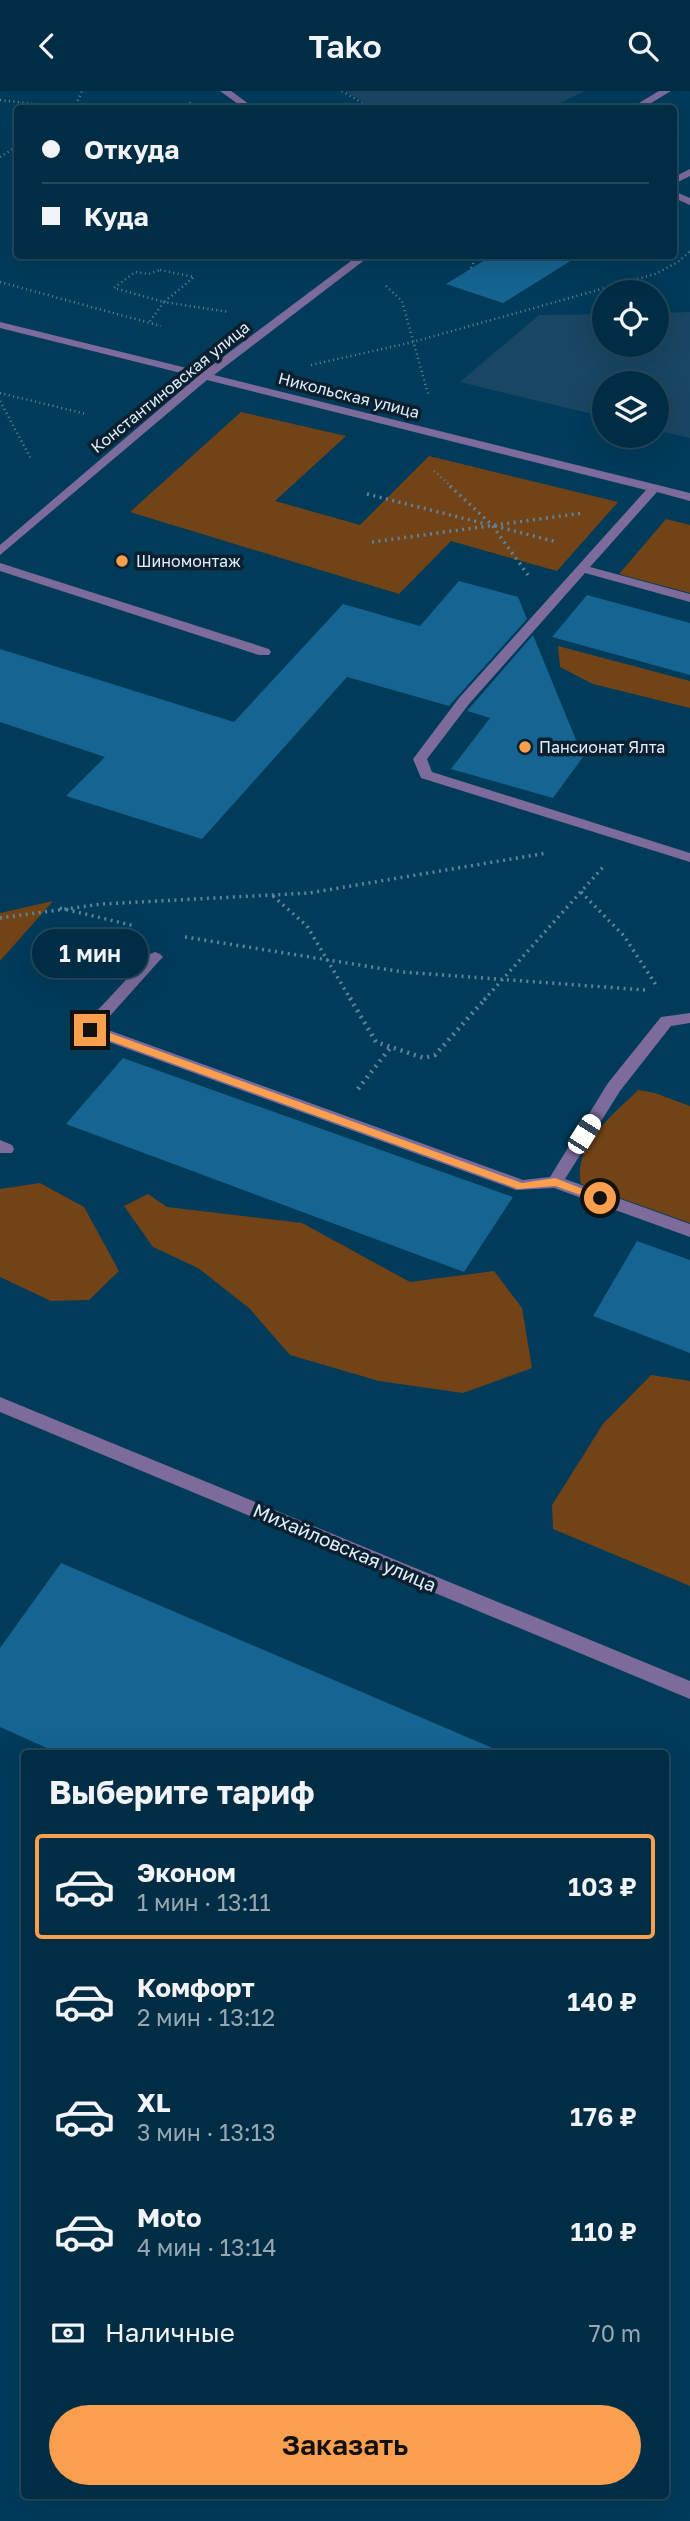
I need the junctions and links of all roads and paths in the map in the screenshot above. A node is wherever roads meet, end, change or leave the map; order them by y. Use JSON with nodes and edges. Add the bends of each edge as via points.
{"nodes":[{"id":1,"x":225,"y":91,"type":"edge"},
{"id":2,"x":342,"y":91,"type":"edge"},
{"id":3,"x":666,"y":91,"type":"edge"},
{"id":4,"x":0,"y":100,"type":"edge"},
{"id":5,"x":47,"y":105,"type":"edge"},
{"id":6,"x":246,"y":105,"type":"edge"},
{"id":7,"x":365,"y":105,"type":"edge"},
{"id":8,"x":640,"y":105,"type":"edge"},
{"id":9,"x":690,"y":251,"type":"edge"},
{"id":10,"x":361,"y":259,"type":"edge"},
{"id":11,"x":475,"y":259,"type":"edge"},
{"id":12,"x":471,"y":268,"type":"dead end"},
{"id":13,"x":0,"y":282,"type":"edge"},
{"id":14,"x":386,"y":286,"type":"dead end"},
{"id":15,"x":164,"y":302,"type":"junction"},
{"id":16,"x":239,"y":313,"type":"dead end"},
{"id":17,"x":150,"y":321,"type":"junction"},
{"id":18,"x":0,"y":324,"type":"edge"},
{"id":19,"x":170,"y":330,"type":"dead end"},
{"id":20,"x":412,"y":342,"type":"junction"},
{"id":21,"x":305,"y":366,"type":"dead end"},
{"id":22,"x":206,"y":376,"type":"junction"},
{"id":23,"x":0,"y":393,"type":"edge"},
{"id":24,"x":429,"y":399,"type":"dead end"},
{"id":25,"x":0,"y":401,"type":"edge"},
{"id":26,"x":86,"y":414,"type":"dead end"},
{"id":27,"x":31,"y":460,"type":"dead end"},
{"id":28,"x":429,"y":466,"type":"dead end"},
{"id":29,"x":654,"y":488,"type":"junction"},
{"id":30,"x":367,"y":494,"type":"dead end"},
{"id":31,"x":690,"y":497,"type":"edge"},
{"id":32,"x":639,"y":506,"type":"junction"},
{"id":33,"x":492,"y":525,"type":"junction"},
{"id":34,"x":372,"y":541,"type":"dead end"},
{"id":35,"x":0,"y":551,"type":"edge"},
{"id":36,"x":595,"y":553,"type":"junction"},
{"id":37,"x":0,"y":567,"type":"edge"},
{"id":38,"x":581,"y":568,"type":"junction"},
{"id":39,"x":690,"y":598,"type":"edge"},
{"id":40,"x":549,"y":605,"type":"junction"},
{"id":41,"x":264,"y":652,"type":"dead end"},
{"id":42,"x":596,"y":829,"type":"junction"},
{"id":43,"x":690,"y":858,"type":"edge"},
{"id":44,"x":594,"y":862,"type":"dead end"},
{"id":45,"x":581,"y":892,"type":"junction"},
{"id":46,"x":273,"y":896,"type":"junction"},
{"id":47,"x":60,"y":908,"type":"junction"},
{"id":48,"x":0,"y":918,"type":"edge"},
{"id":49,"x":138,"y":927,"type":"dead end"},
{"id":50,"x":178,"y":936,"type":"dead end"},
{"id":51,"x":155,"y":957,"type":"dead end"},
{"id":52,"x":329,"y":961,"type":"junction"},
{"id":53,"x":502,"y":980,"type":"junction"},
{"id":54,"x":690,"y":1018,"type":"edge"},
{"id":55,"x":390,"y":1048,"type":"junction"},
{"id":56,"x":335,"y":1119,"type":"junction"},
{"id":57,"x":555,"y":1182,"type":"junction"},
{"id":58,"x":690,"y":1231,"type":"edge"},
{"id":59,"x":0,"y":1403,"type":"edge"},
{"id":60,"x":690,"y":1690,"type":"edge"}],
"edges":[{"from":1,"to":6,"type":"street"},
{"from":2,"to":7,"type":"path"},
{"from":3,"to":8,"type":"street"},
{"from":4,"to":5,"type":"path"},
{"from":9,"to":20,"type":"path","via":[[655,274]]},
{"from":10,"to":22,"type":"street","name":"Константиновская улица"},
{"from":11,"to":12,"type":"path"},
{"from":13,"to":17,"type":"path"},
{"from":14,"to":20,"type":"path","via":[[402,301]]},
{"from":15,"to":15,"type":"path","via":[[194,277],[160,270],[135,272],[114,288]]},
{"from":15,"to":16,"type":"path"},
{"from":15,"to":17,"type":"path"},
{"from":17,"to":19,"type":"path"},
{"from":18,"to":22,"type":"street","name":"Никольская улица"},
{"from":20,"to":21,"type":"path"},
{"from":20,"to":24,"type":"path"},
{"from":22,"to":29,"type":"street","name":"Никольская улица"},
{"from":22,"to":35,"type":"street","name":"Константиновская улица"},
{"from":23,"to":26,"type":"path"},
{"from":25,"to":27,"type":"path"},
{"from":28,"to":33,"type":"path"},
{"from":29,"to":31,"type":"street","name":"Никольская улица"},
{"from":29,"to":32,"type":"street"},
{"from":30,"to":33,"type":"path"},
{"from":32,"to":33,"type":"path"},
{"from":32,"to":36,"type":"street"},
{"from":33,"to":34,"type":"path"},
{"from":33,"to":36,"type":"path"},
{"from":33,"to":40,"type":"path"},
{"from":36,"to":38,"type":"street"},
{"from":37,"to":41,"type":"street"},
{"from":38,"to":39,"type":"street"},
{"from":38,"to":40,"type":"street"},
{"from":40,"to":42,"type":"street","via":[[464,701],[420,759],[426,775]]},
{"from":42,"to":43,"type":"street"},
{"from":42,"to":46,"type":"path","via":[[565,850]]},
{"from":44,"to":45,"type":"path","via":[[604,866]]},
{"from":45,"to":53,"type":"path"},
{"from":45,"to":53,"type":"path","via":[[635,946],[660,992]]},
{"from":46,"to":47,"type":"path"},
{"from":46,"to":52,"type":"path","via":[[307,926]]},
{"from":47,"to":48,"type":"path"},
{"from":47,"to":49,"type":"path"},
{"from":50,"to":52,"type":"path"},
{"from":51,"to":56,"type":"street","via":[[90,1030]]},
{"from":52,"to":53,"type":"path"},
{"from":52,"to":55,"type":"path","via":[[367,1030],[376,1042]]},
{"from":53,"to":55,"type":"path","via":[[435,1055],[424,1058]]},
{"from":54,"to":57,"type":"street","via":[[666,1021],[614,1087]]},
{"from":55,"to":56,"type":"path"},
{"from":56,"to":57,"type":"street","via":[[522,1187]]},
{"from":57,"to":58,"type":"street"},
{"from":59,"to":60,"type":"street","name":"Михайловская улица"}]}
